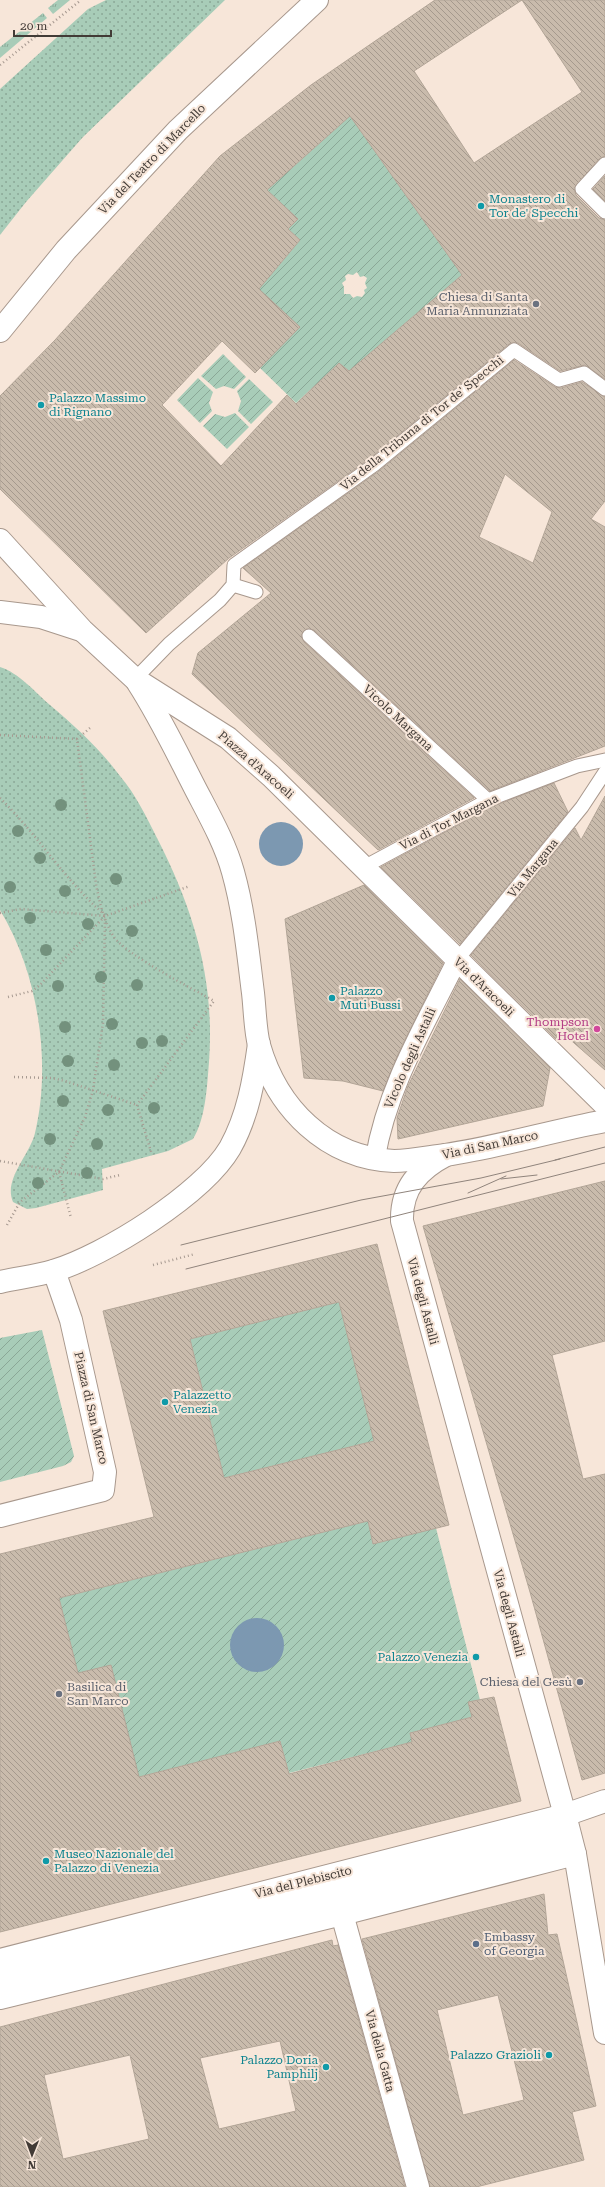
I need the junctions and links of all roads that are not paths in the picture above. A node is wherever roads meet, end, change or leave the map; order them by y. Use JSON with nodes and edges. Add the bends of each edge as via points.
{"nodes":[{"id":1,"x":317,"y":0,"type":"edge"},
{"id":2,"x":605,"y":164,"type":"edge"},
{"id":3,"x":605,"y":212,"type":"edge"},
{"id":4,"x":0,"y":331,"type":"edge"},
{"id":5,"x":605,"y":389,"type":"edge"},
{"id":6,"x":0,"y":540,"type":"edge"},
{"id":7,"x":233,"y":585,"type":"junction"},
{"id":8,"x":256,"y":592,"type":"dead end"},
{"id":9,"x":0,"y":612,"type":"edge"},
{"id":10,"x":82,"y":630,"type":"junction"},
{"id":11,"x":309,"y":636,"type":"dead end"},
{"id":12,"x":135,"y":679,"type":"junction"},
{"id":13,"x":605,"y":760,"type":"edge"},
{"id":14,"x":605,"y":772,"type":"edge"},
{"id":15,"x":488,"y":800,"type":"junction"},
{"id":16,"x":364,"y":866,"type":"junction"},
{"id":17,"x":457,"y":960,"type":"junction"},
{"id":18,"x":259,"y":1044,"type":"junction"},
{"id":19,"x":605,"y":1105,"type":"edge"},
{"id":20,"x":605,"y":1121,"type":"edge"},
{"id":21,"x":446,"y":1155,"type":"junction"},
{"id":22,"x":375,"y":1159,"type":"junction"},
{"id":23,"x":54,"y":1271,"type":"junction"},
{"id":24,"x":0,"y":1282,"type":"edge"},
{"id":25,"x":0,"y":1516,"type":"edge"},
{"id":26,"x":605,"y":1801,"type":"edge"},
{"id":27,"x":565,"y":1815,"type":"junction"},
{"id":28,"x":575,"y":1854,"type":"junction"},
{"id":29,"x":342,"y":1914,"type":"junction"},
{"id":30,"x":0,"y":1960,"type":"edge"},
{"id":31,"x":0,"y":1976,"type":"edge"},
{"id":32,"x":0,"y":1985,"type":"edge"},
{"id":33,"x":0,"y":1998,"type":"edge"},
{"id":34,"x":605,"y":2033,"type":"edge"},
{"id":35,"x":418,"y":2187,"type":"edge"}],
"edges":[{"from":1,"to":4,"type":"street","name":"Via del Teatro di Marcello","via":[[178,130],[66,250]]},
{"from":2,"to":3,"type":"lane","via":[[582,189]]},
{"from":5,"to":7,"type":"lane","name":"Via della Tribuna di Tor de' Specchi","via":[[584,373],[559,380],[514,350],[374,465],[234,565]]},
{"from":6,"to":10,"type":"street","name":"Piazza d'Aracoeli"},
{"from":7,"to":8,"type":"lane"},
{"from":7,"to":12,"type":"lane"},
{"from":9,"to":10,"type":"street","via":[[40,618]]},
{"from":10,"to":12,"type":"street","name":"Piazza d'Aracoeli"},
{"from":11,"to":15,"type":"lane","name":"Vicolo Margana"},
{"from":12,"to":16,"type":"street","name":"Piazza d'Aracoeli","via":[[228,738]]},
{"from":12,"to":18,"type":"street","name":"Piazza d'Aracoeli","via":[[152,704],[217,831],[233,870],[245,928]]},
{"from":13,"to":15,"type":"lane","name":"Via di Tor Margana","via":[[577,766]]},
{"from":14,"to":17,"type":"lane","name":"Via Margana","via":[[582,807]]},
{"from":15,"to":16,"type":"lane","name":"Via di Tor Margana"},
{"from":16,"to":17,"type":"street","name":"Via d'Aracoeli"},
{"from":17,"to":19,"type":"street","name":"Via d'Aracoeli"},
{"from":17,"to":22,"type":"street","name":"Vicolo degli Astalli","via":[[400,1077],[384,1119]]},
{"from":18,"to":22,"type":"street","name":"Via di San Marco","via":[[280,1093],[304,1124],[333,1144]]},
{"from":18,"to":23,"type":"street","via":[[249,1097],[237,1134],[216,1166],[146,1225]]},
{"from":20,"to":21,"type":"street","name":"Via di San Marco"},
{"from":21,"to":22,"type":"street","name":"Via di San Marco","via":[[395,1161]]},
{"from":21,"to":27,"type":"street","name":"Via degli Astalli","via":[[421,1170],[405,1195],[402,1214],[407,1244]]},
{"from":23,"to":24,"type":"street"},
{"from":23,"to":25,"type":"street","name":"Piazza di San Marco","via":[[71,1320],[92,1411],[105,1472],[103,1490]]},
{"from":26,"to":27,"type":"street","name":"Via del Plebiscito"},
{"from":27,"to":28,"type":"street","name":"Via degli Astalli"},
{"from":27,"to":30,"type":"street","name":"Via del Plebiscito"},
{"from":28,"to":29,"type":"street"},
{"from":28,"to":34,"type":"street","name":"Via degli Astalli"},
{"from":29,"to":33,"type":"street"},
{"from":29,"to":35,"type":"street","name":"Via della Gatta"},
{"from":31,"to":32,"type":"street","via":[[557,1836],[559,1844]]}]}
